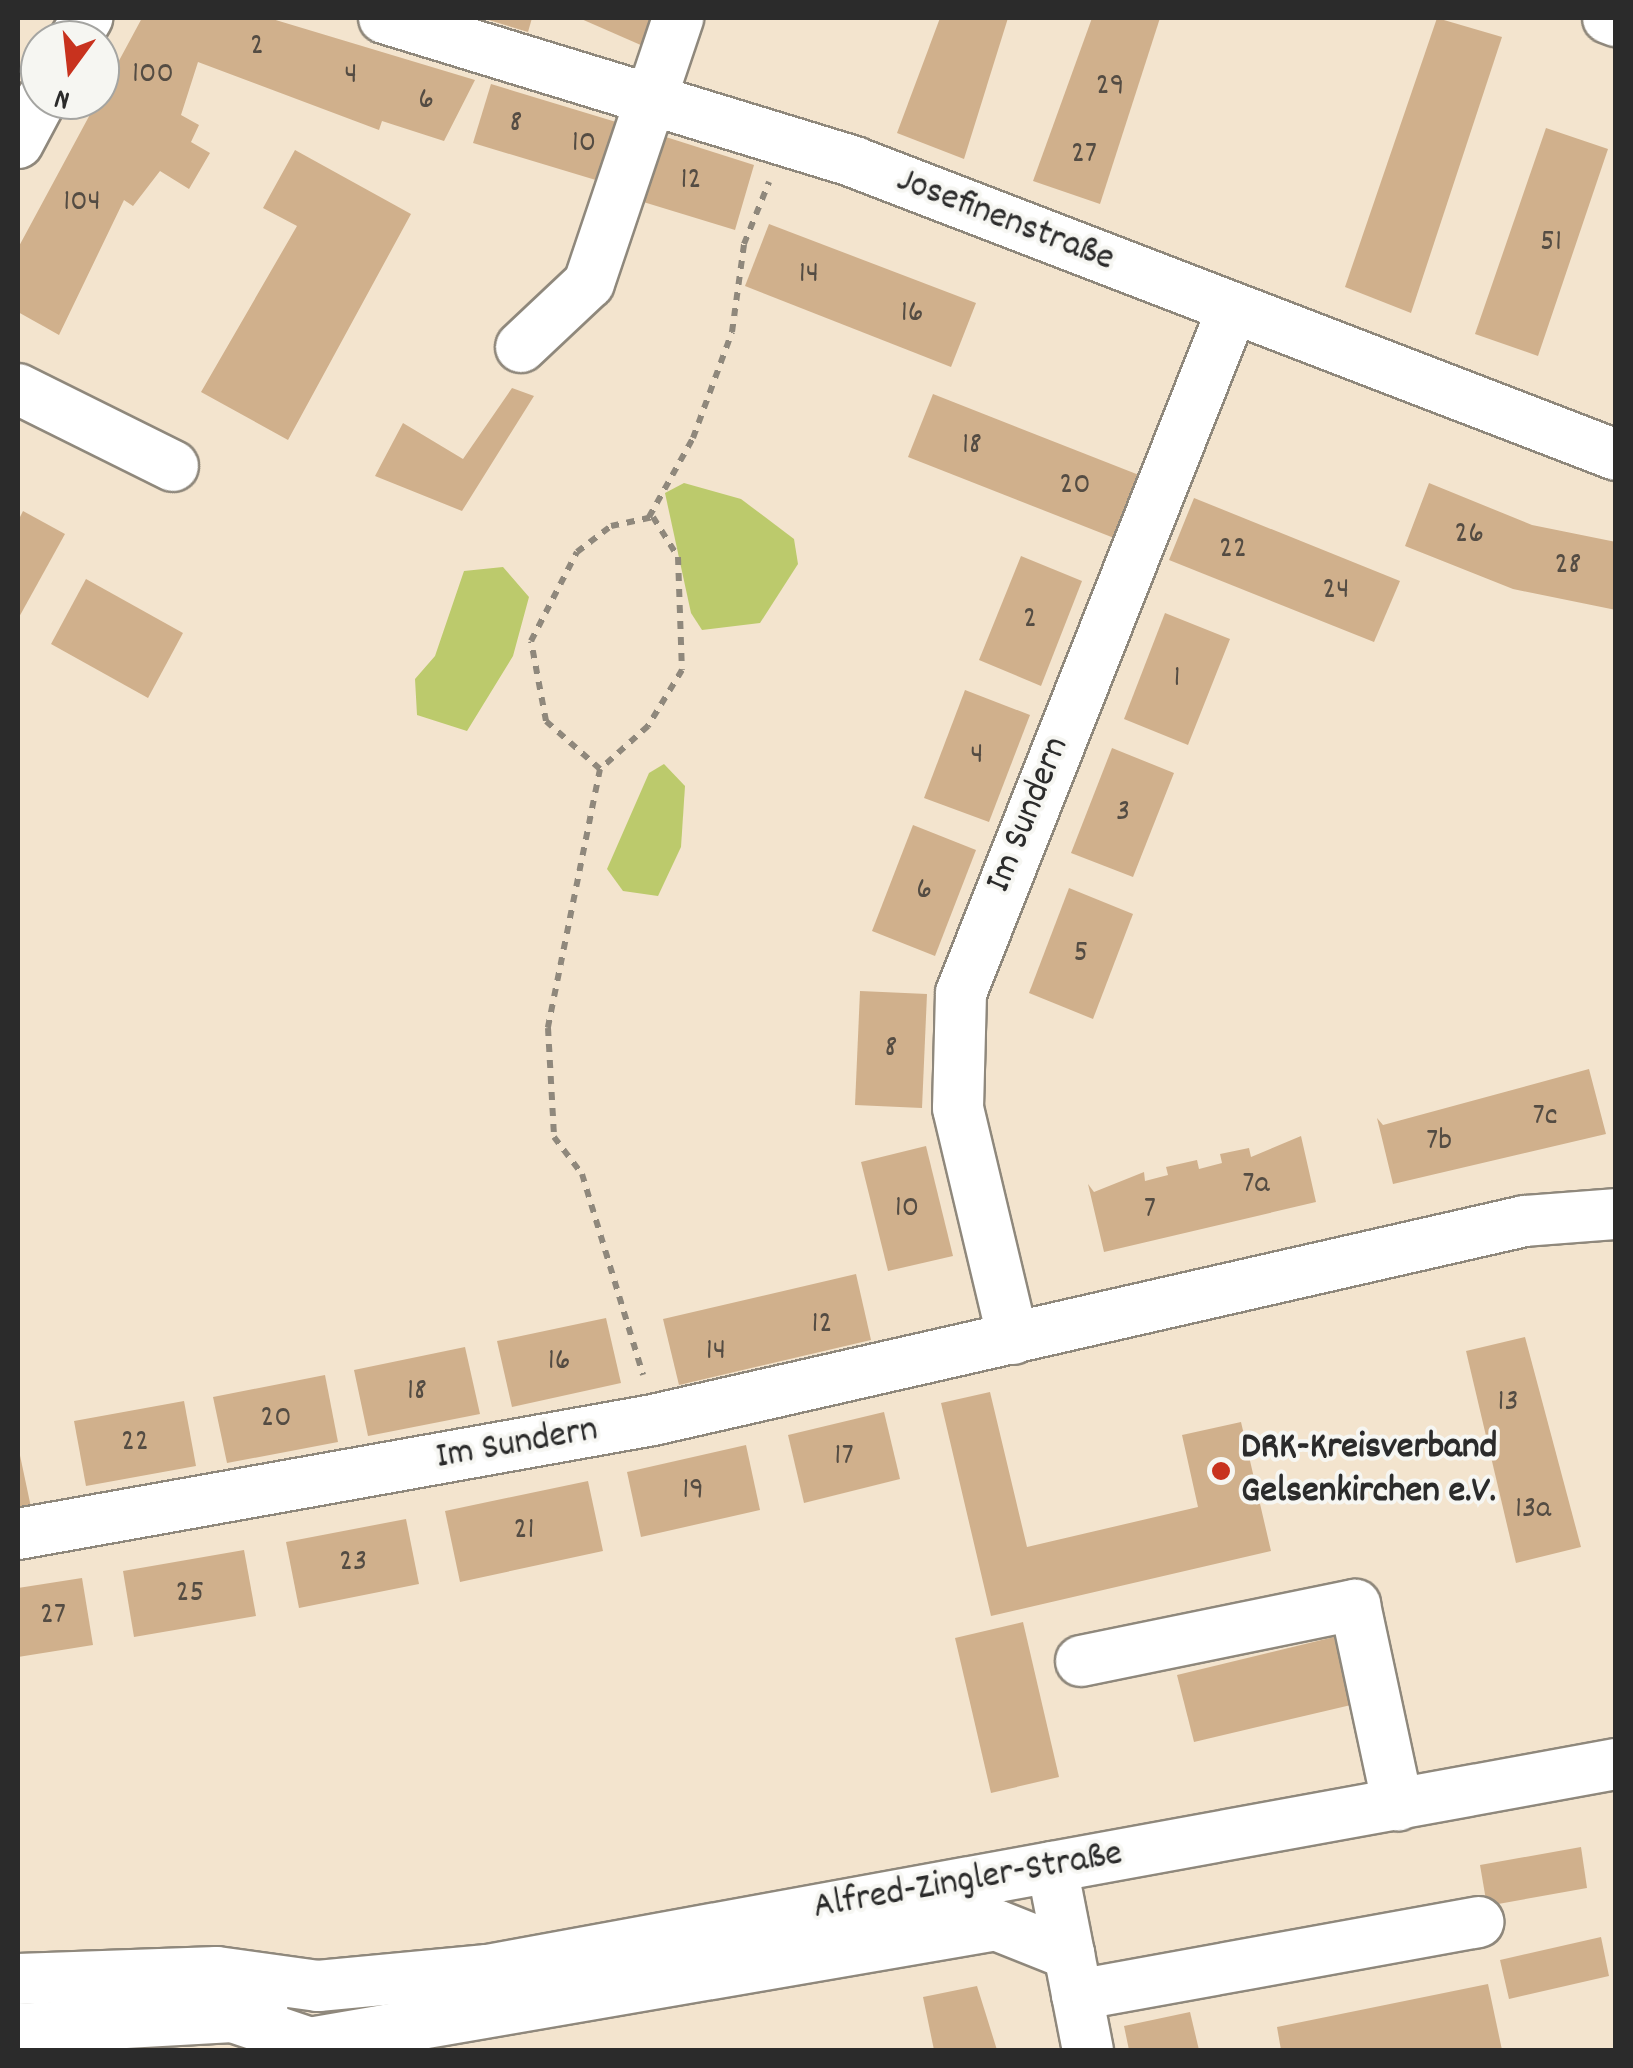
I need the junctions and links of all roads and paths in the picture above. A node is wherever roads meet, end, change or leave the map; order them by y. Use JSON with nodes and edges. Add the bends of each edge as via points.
{"nodes":[{"id":1,"x":384,"y":18,"type":"edge"},
{"id":2,"x":678,"y":18,"type":"edge"},
{"id":3,"x":1608,"y":18,"type":"edge"},
{"id":4,"x":1616,"y":21,"type":"edge"},
{"id":5,"x":651,"y":96,"type":"junction"},
{"id":6,"x":30,"y":120,"type":"edge"},
{"id":7,"x":786,"y":140,"type":"junction"},
{"id":8,"x":18,"y":143,"type":"edge"},
{"id":9,"x":1232,"y":310,"type":"junction"},
{"id":10,"x":521,"y":347,"type":"dead end"},
{"id":11,"x":18,"y":389,"type":"edge"},
{"id":12,"x":1616,"y":456,"type":"edge"},
{"id":13,"x":174,"y":466,"type":"dead end"},
{"id":14,"x":649,"y":517,"type":"junction"},
{"id":15,"x":600,"y":769,"type":"junction"},
{"id":16,"x":1616,"y":1214,"type":"edge"},
{"id":17,"x":1013,"y":1339,"type":"junction"},
{"id":18,"x":653,"y":1420,"type":"junction"},
{"id":19,"x":18,"y":1534,"type":"edge"},
{"id":20,"x":1082,"y":1661,"type":"dead end"},
{"id":21,"x":1616,"y":1764,"type":"edge"},
{"id":22,"x":1398,"y":1805,"type":"junction"},
{"id":23,"x":1052,"y":1868,"type":"junction"},
{"id":24,"x":1478,"y":1922,"type":"dead end"},
{"id":25,"x":1073,"y":1975,"type":"junction"},
{"id":26,"x":18,"y":1979,"type":"edge"},
{"id":27,"x":318,"y":1986,"type":"junction"},
{"id":28,"x":233,"y":2018,"type":"junction"},
{"id":29,"x":18,"y":2029,"type":"edge"},
{"id":30,"x":1088,"y":2050,"type":"edge"}],
"edges":[{"from":1,"to":5,"type":"street","name":"Josefinenstraße"},
{"from":2,"to":5,"type":"street"},
{"from":3,"to":4,"type":"street"},
{"from":5,"to":7,"type":"street","name":"Josefinenstraße"},
{"from":5,"to":10,"type":"street","via":[[589,284]]},
{"from":6,"to":8,"type":"street"},
{"from":7,"to":9,"type":"street","name":"Josefinenstraße"},
{"from":7,"to":14,"type":"path","via":[[744,244],[732,332],[692,438]]},
{"from":9,"to":12,"type":"street","name":"Josefinenstraße"},
{"from":9,"to":17,"type":"street","name":"Im Sundern","via":[[961,994],[958,1108]]},
{"from":11,"to":13,"type":"street"},
{"from":14,"to":15,"type":"path","via":[[665,523],[678,557],[682,670],[648,726]]},
{"from":14,"to":15,"type":"path","via":[[610,526],[577,552],[531,641],[546,721]]},
{"from":15,"to":18,"type":"path","via":[[548,1028],[554,1137],[582,1174],[616,1268]]},
{"from":16,"to":17,"type":"street","name":"Im Sundern","via":[[1524,1220]]},
{"from":17,"to":18,"type":"street","name":"Im Sundern"},
{"from":18,"to":19,"type":"street","name":"Im Sundern"},
{"from":20,"to":22,"type":"street","via":[[1354,1605]]},
{"from":21,"to":22,"type":"street","name":"Alfred-Zingler-Straße"},
{"from":22,"to":23,"type":"street","name":"Alfred-Zingler-Straße"},
{"from":23,"to":25,"type":"street"},
{"from":23,"to":27,"type":"street","name":"Alfred-Zingler-Straße","via":[[486,1970]]},
{"from":24,"to":25,"type":"street"},
{"from":25,"to":28,"type":"street","via":[[996,1926],[310,2042]]},
{"from":25,"to":30,"type":"street"},
{"from":26,"to":27,"type":"street","name":"Alfred-Zingler-Straße","via":[[218,1972]]},
{"from":27,"to":28,"type":"street","name":"Alfred-Zingler-Straße"},
{"from":28,"to":29,"type":"street","name":"Alfred-Zingler-Straße"}]}
